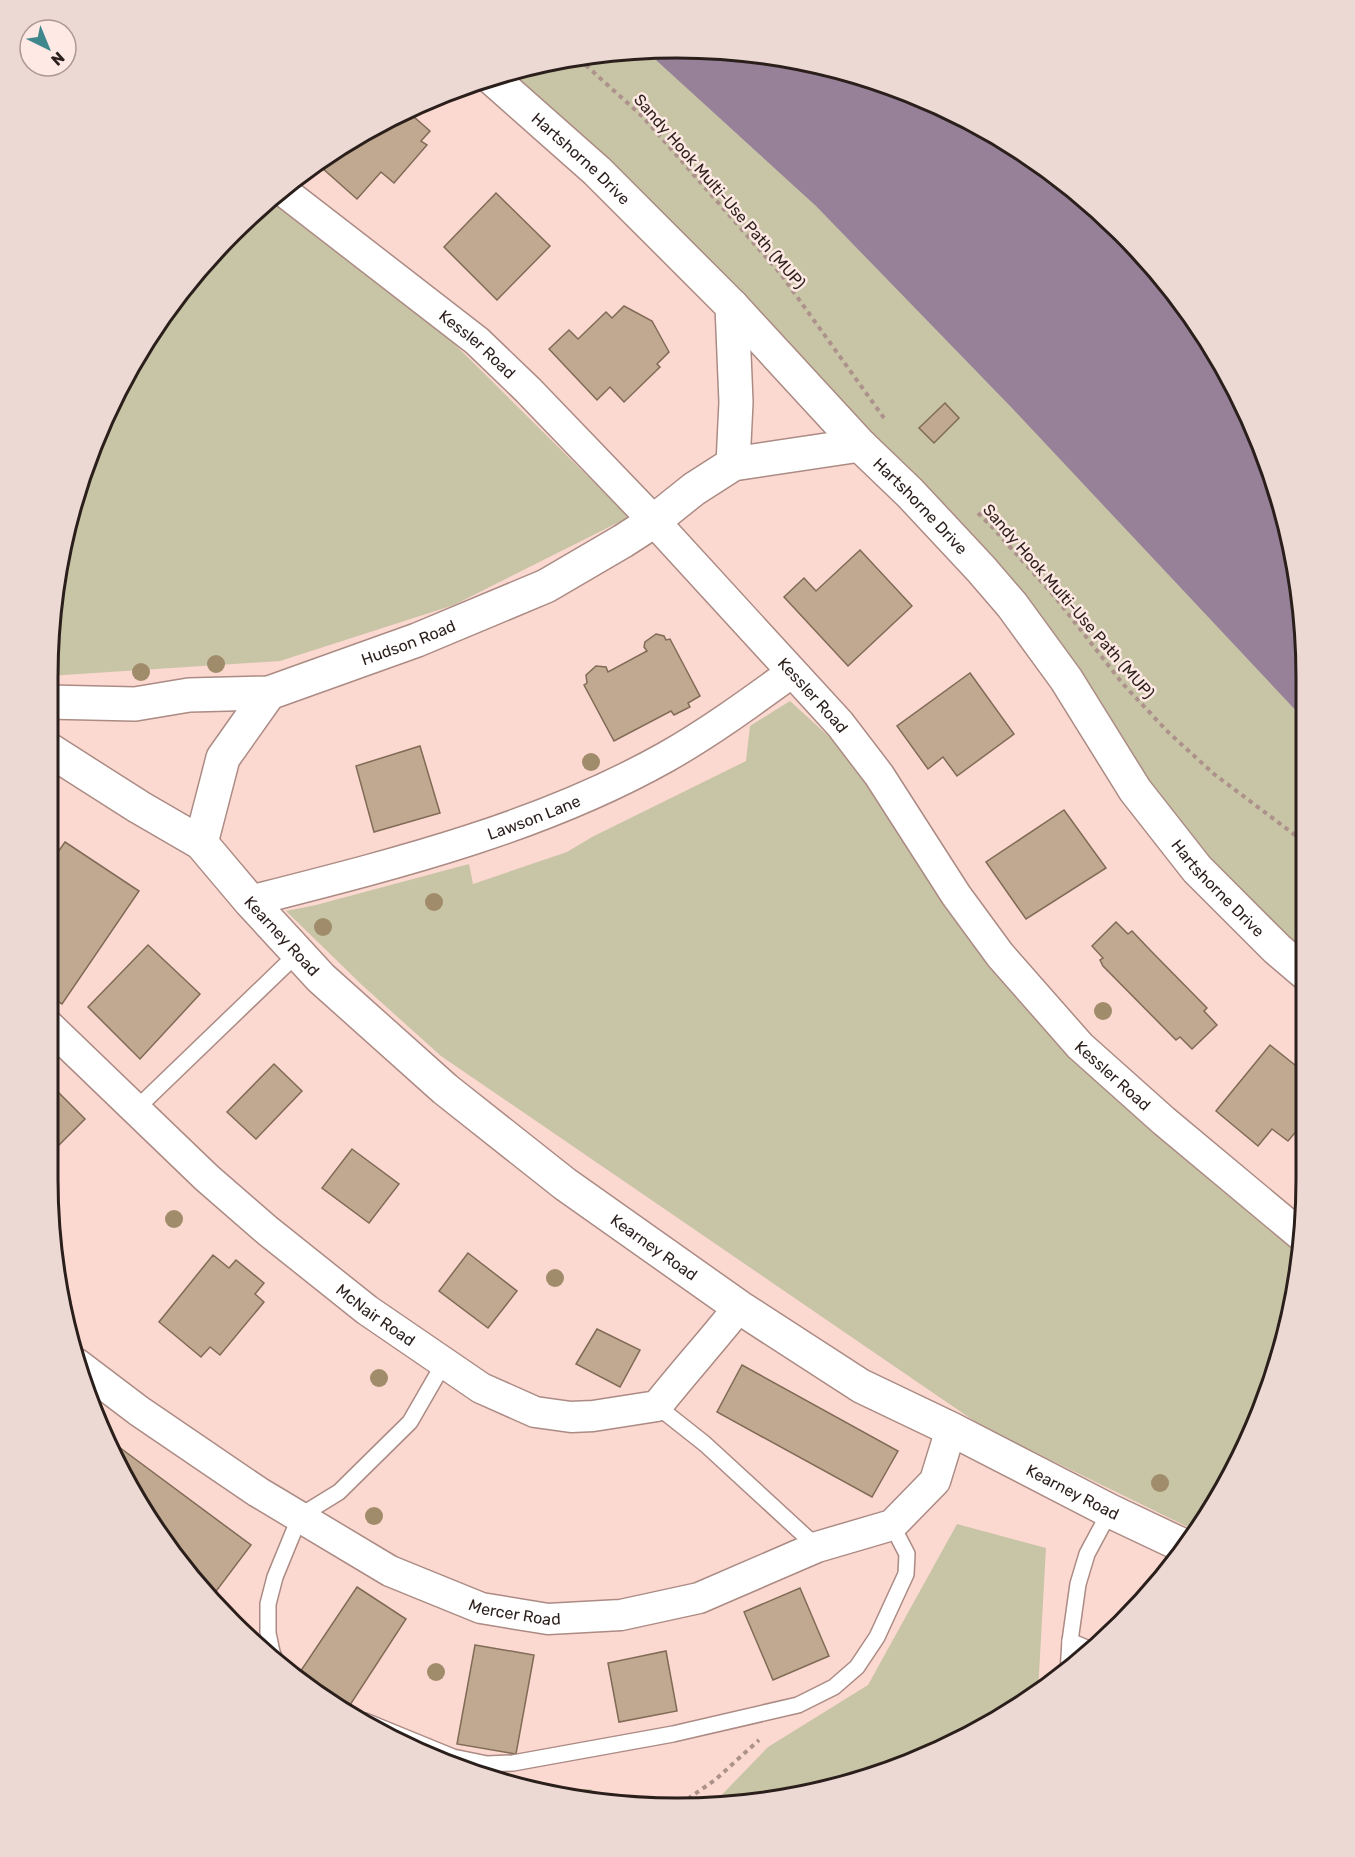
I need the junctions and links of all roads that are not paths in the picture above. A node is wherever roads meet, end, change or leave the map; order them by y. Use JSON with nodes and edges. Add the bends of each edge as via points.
{"nodes":[{"id":1,"x":500,"y":85,"type":"edge"},
{"id":2,"x":289,"y":196,"type":"edge"},
{"id":3,"x":732,"y":306,"type":"junction"},
{"id":4,"x":860,"y":445,"type":"junction"},
{"id":5,"x":733,"y":464,"type":"junction"},
{"id":6,"x":654,"y":521,"type":"junction"},
{"id":7,"x":791,"y":673,"type":"junction"},
{"id":8,"x":269,"y":693,"type":"junction"},
{"id":9,"x":58,"y":702,"type":"edge"},
{"id":10,"x":58,"y":755,"type":"edge"},
{"id":11,"x":201,"y":843,"type":"junction"},
{"id":12,"x":250,"y":901,"type":"junction"},
{"id":13,"x":298,"y":953,"type":"junction"},
{"id":14,"x":1296,"y":965,"type":"edge"},
{"id":15,"x":58,"y":1034,"type":"edge"},
{"id":16,"x":135,"y":1110,"type":"junction"},
{"id":17,"x":1294,"y":1230,"type":"edge"},
{"id":18,"x":739,"y":1307,"type":"junction"},
{"id":19,"x":444,"y":1363,"type":"junction"},
{"id":20,"x":90,"y":1374,"type":"edge"},
{"id":21,"x":657,"y":1406,"type":"junction"},
{"id":22,"x":951,"y":1430,"type":"junction"},
{"id":23,"x":1110,"y":1511,"type":"junction"},
{"id":24,"x":300,"y":1516,"type":"junction"},
{"id":25,"x":892,"y":1526,"type":"junction"},
{"id":26,"x":1178,"y":1543,"type":"edge"},
{"id":27,"x":817,"y":1547,"type":"junction"},
{"id":28,"x":1070,"y":1641,"type":"junction"},
{"id":29,"x":271,"y":1646,"type":"edge"},
{"id":30,"x":1084,"y":1647,"type":"edge"},
{"id":31,"x":1069,"y":1659,"type":"edge"},
{"id":32,"x":460,"y":1758,"type":"edge"}],
"edges":[{"from":1,"to":3,"type":"street","name":"Hartshorne Drive","via":[[597,171]]},
{"from":2,"to":6,"type":"street","name":"Kessler Road","via":[[477,341]]},
{"from":3,"to":4,"type":"street","name":"Hartshorne Drive"},
{"from":3,"to":5,"type":"street","via":[[736,402]]},
{"from":4,"to":5,"type":"street","name":"Hudson Road"},
{"from":4,"to":14,"type":"street","name":"Hartshorne Drive","via":[[910,493],[1012,605],[1066,679],[1135,790],[1197,869]]},
{"from":5,"to":6,"type":"street","name":"Hudson Road"},
{"from":6,"to":7,"type":"street","name":"Kessler Road"},
{"from":6,"to":8,"type":"street","name":"Hudson Road","via":[[546,586],[417,640]]},
{"from":7,"to":12,"type":"street","name":"Lawson Lane","via":[[666,757],[581,799],[505,830]]},
{"from":7,"to":17,"type":"street","name":"Kessler Road","via":[[840,724],[879,774],[956,895],[1080,1046]]},
{"from":8,"to":9,"type":"street","name":"Hudson Road","via":[[189,695],[135,704]]},
{"from":8,"to":11,"type":"street","via":[[223,758]]},
{"from":10,"to":11,"type":"street","name":"Kearney Road"},
{"from":11,"to":12,"type":"street","name":"Kearney Road"},
{"from":12,"to":13,"type":"street","name":"Kearney Road"},
{"from":13,"to":16,"type":"lane"},
{"from":13,"to":18,"type":"street","name":"Kearney Road","via":[[444,1089],[565,1184]]},
{"from":15,"to":16,"type":"street","name":"McNair Road"},
{"from":16,"to":19,"type":"street","name":"McNair Road","via":[[268,1231],[367,1310]]},
{"from":18,"to":21,"type":"street"},
{"from":18,"to":22,"type":"street","name":"Kearney Road","via":[[861,1386]]},
{"from":19,"to":21,"type":"street","name":"McNair Road","via":[[481,1388],[535,1412],[593,1416]]},
{"from":19,"to":24,"type":"lane","via":[[410,1422],[339,1492]]},
{"from":20,"to":24,"type":"street","name":"Mercer Road","via":[[258,1492]]},
{"from":21,"to":27,"type":"lane","via":[[705,1444]]},
{"from":22,"to":23,"type":"street","name":"Kearney Road"},
{"from":22,"to":25,"type":"street","via":[[935,1481]]},
{"from":23,"to":26,"type":"street","name":"Kearney Road"},
{"from":23,"to":28,"type":"lane","via":[[1086,1554],[1074,1602]]},
{"from":24,"to":27,"type":"street","name":"Mercer Road","via":[[400,1575],[481,1608],[548,1619],[621,1615],[699,1598]]},
{"from":24,"to":29,"type":"lane","via":[[274,1577],[268,1604]]},
{"from":25,"to":27,"type":"street","name":"Mercer Road"},
{"from":25,"to":32,"type":"lane","via":[[907,1554],[906,1574],[877,1637],[856,1667],[834,1687],[798,1705],[673,1734],[513,1763],[487,1764]]},
{"from":28,"to":30,"type":"lane"},
{"from":28,"to":31,"type":"lane"}]}
